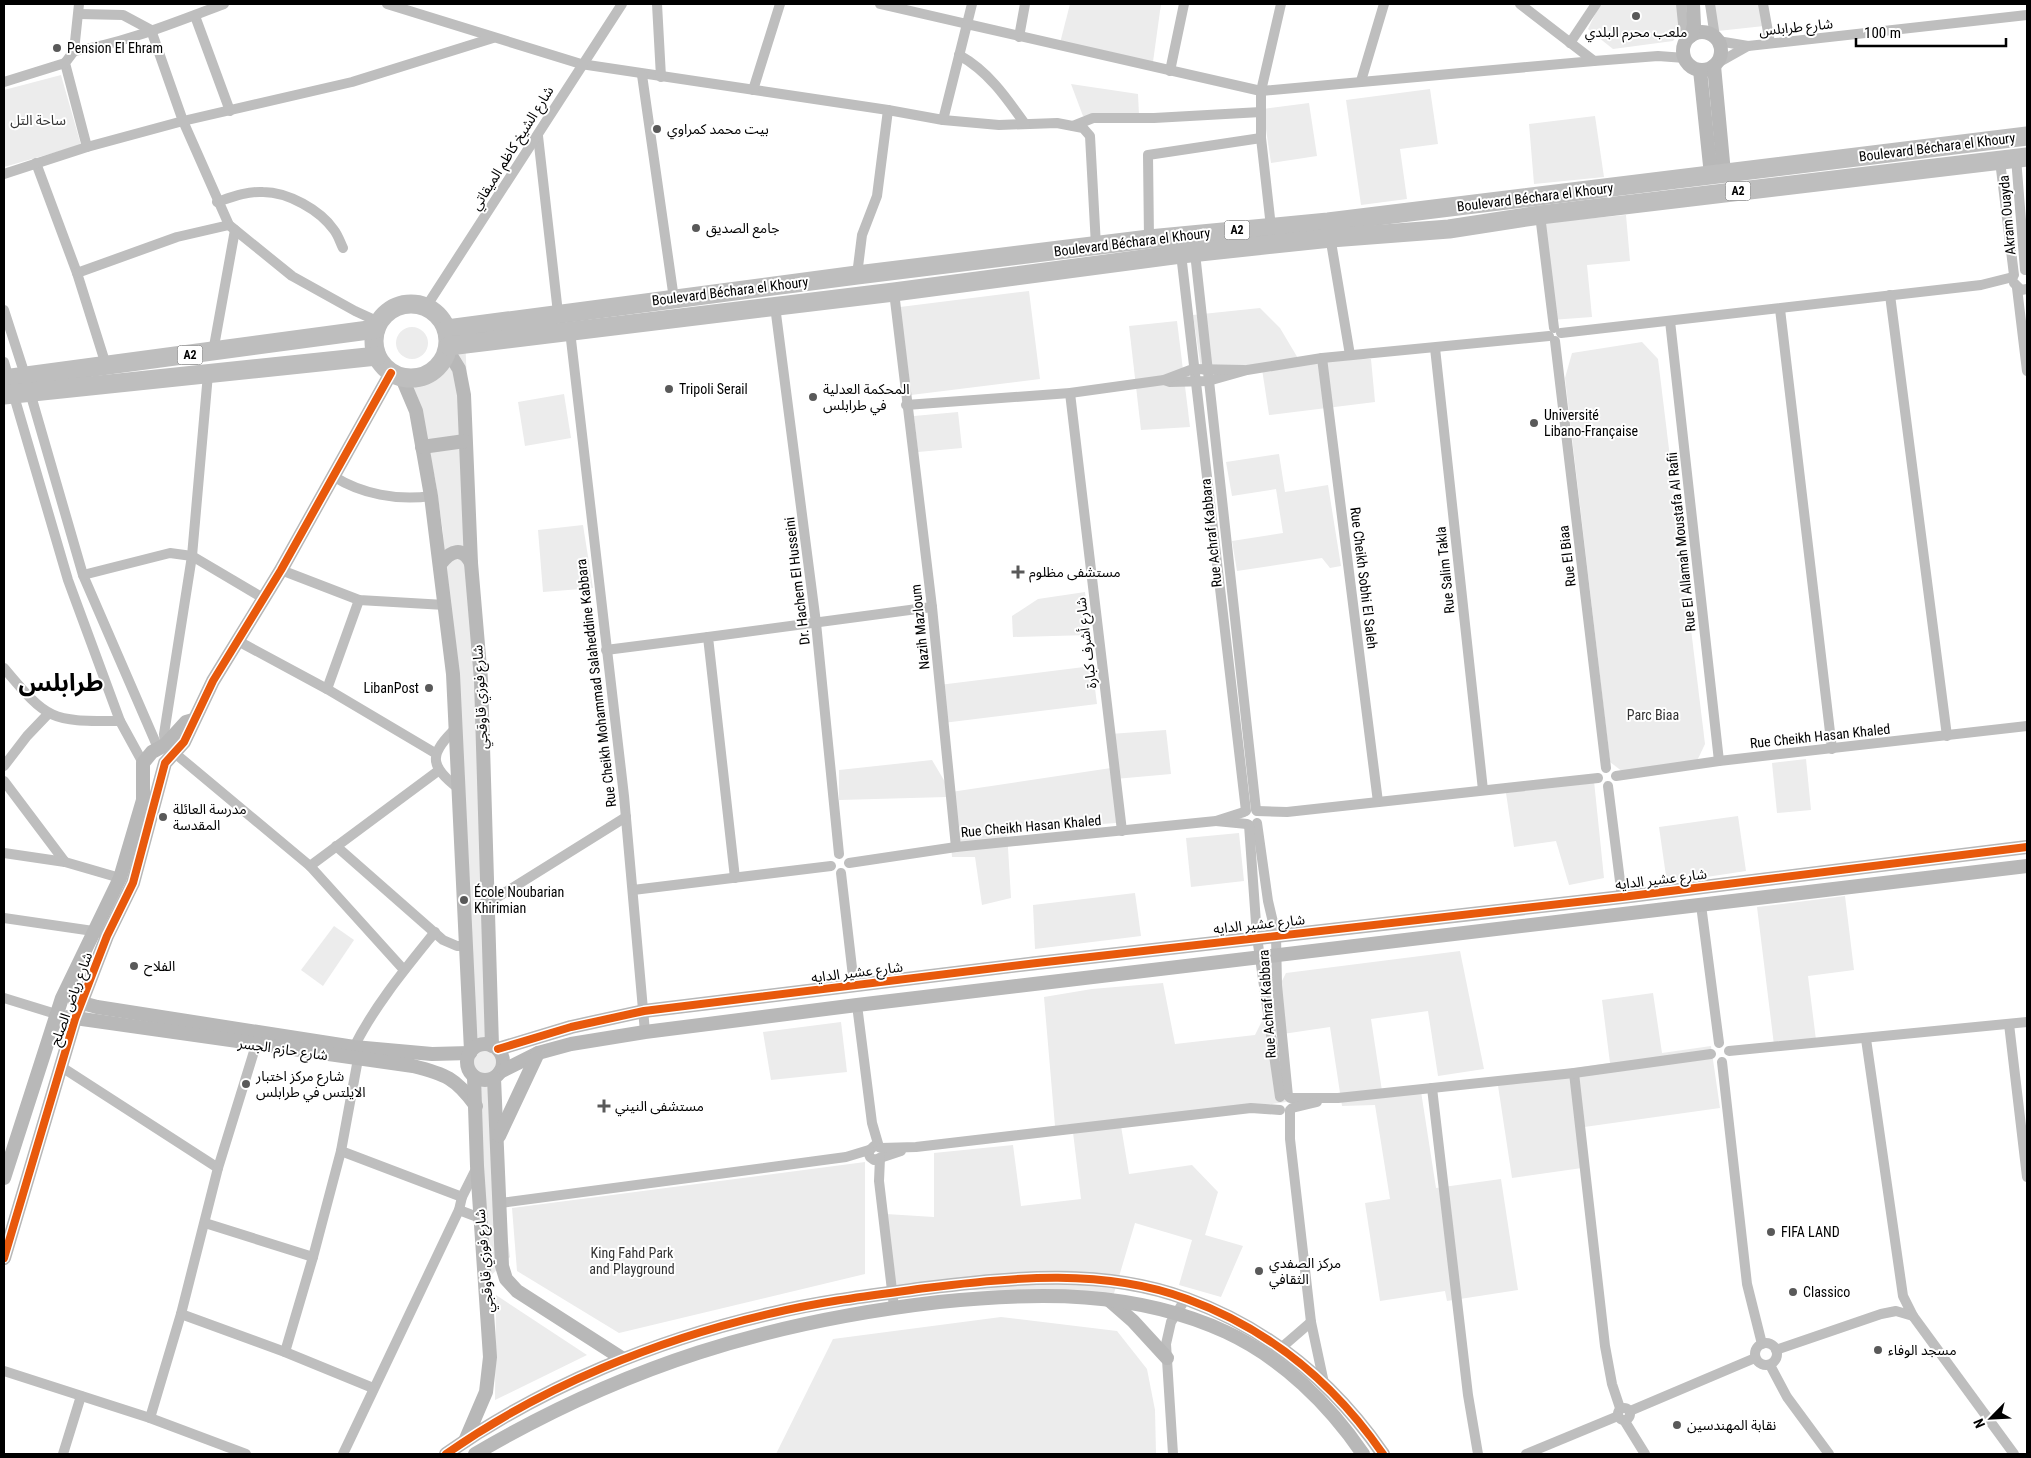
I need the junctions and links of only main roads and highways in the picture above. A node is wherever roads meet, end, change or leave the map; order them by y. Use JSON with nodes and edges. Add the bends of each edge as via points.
{"nodes":[{"id":1,"x":2027,"y":136,"type":"edge"},
{"id":2,"x":1853,"y":158,"type":"junction"},
{"id":3,"x":2015,"y":159,"type":"edge"},
{"id":4,"x":1856,"y":177,"type":"junction"},
{"id":5,"x":1330,"y":230,"type":"junction"},
{"id":6,"x":378,"y":326,"type":"junction"},
{"id":7,"x":448,"y":342,"type":"junction"},
{"id":8,"x":377,"y":356,"type":"junction"},
{"id":9,"x":13,"y":382,"type":"edge"}],
"edges":[{"from":1,"to":2,"type":"highway","name":"Boulevard Béchara el Khoury","number":"A2"},
{"from":2,"to":4,"type":"highway"},
{"from":2,"to":5,"type":"highway","name":"Boulevard Béchara el Khoury","number":"A2","via":[[1718,174]]},
{"from":3,"to":4,"type":"highway","name":"Boulevard Béchara el Khoury","number":"A2"},
{"from":4,"to":5,"type":"highway","name":"Boulevard Béchara el Khoury","number":"A2","via":[[1448,229]]},
{"from":5,"to":7,"type":"highway","name":"Boulevard Béchara el Khoury","number":"A2","via":[[1188,253],[894,292],[570,331]]},
{"from":5,"to":7,"type":"highway","name":"Boulevard Béchara el Khoury","number":"A2","via":[[1271,227],[856,275],[558,313]]},
{"from":6,"to":7,"type":"highway","number":"A2","via":[[395,308],[410,304],[426,307],[442,320]]},
{"from":6,"to":8,"type":"highway","via":[[374,346]]},
{"from":6,"to":9,"type":"highway","number":"A2","via":[[106,365]]},
{"from":7,"to":8,"type":"highway","via":[[439,366],[425,377],[413,379],[396,375]]},
{"from":8,"to":9,"type":"highway","number":"A2","via":[[208,374]]}]}
